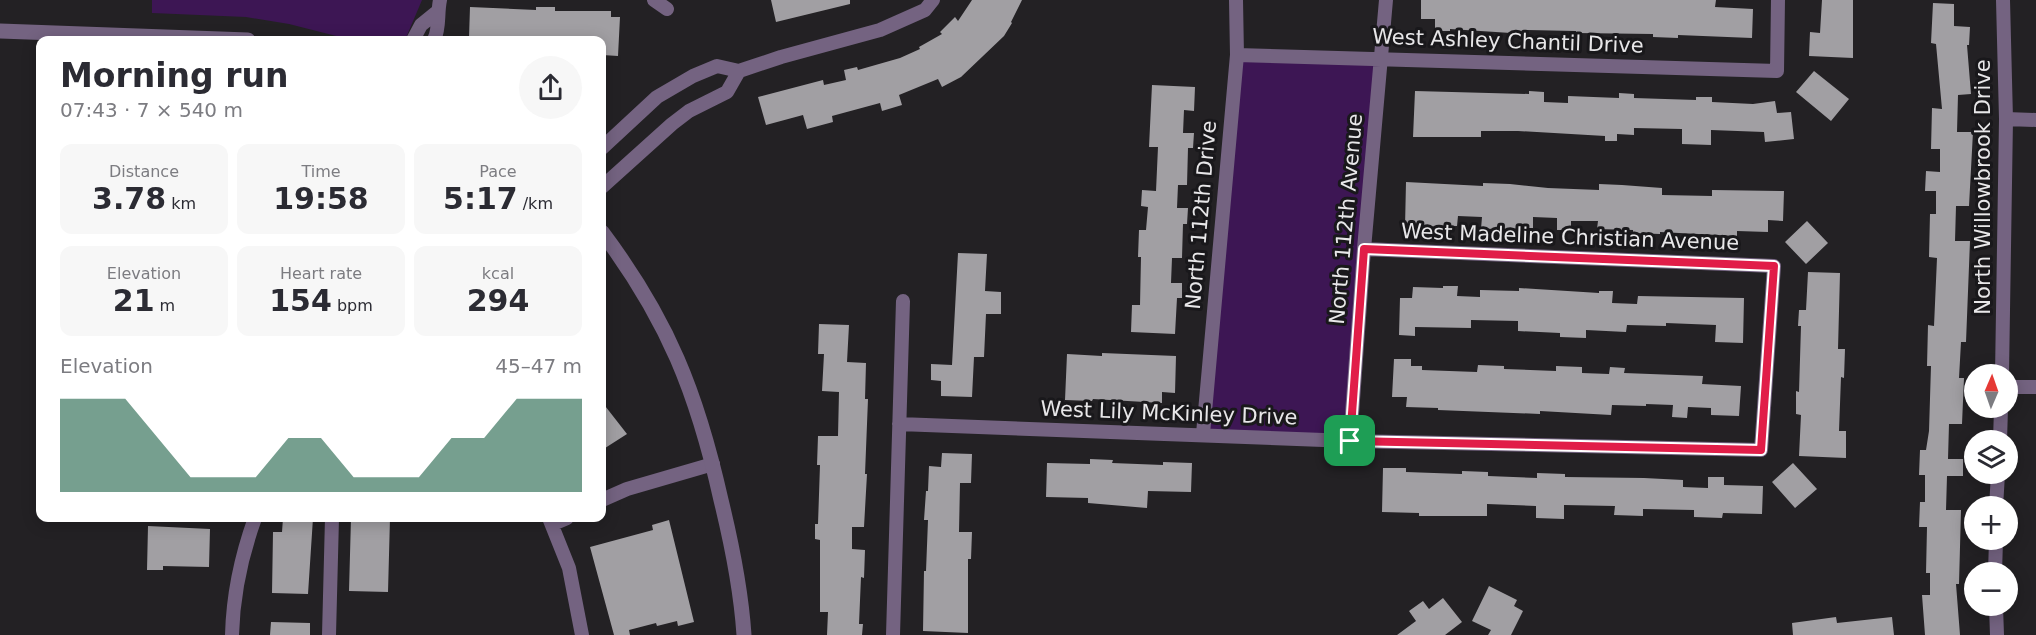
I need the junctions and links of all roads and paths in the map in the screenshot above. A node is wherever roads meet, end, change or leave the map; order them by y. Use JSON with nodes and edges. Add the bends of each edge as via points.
{"nodes":[{"id":1,"x":654,"y":0,"type":"edge"},
{"id":2,"x":933,"y":0,"type":"edge"},
{"id":3,"x":1236,"y":0,"type":"edge"},
{"id":4,"x":1386,"y":0,"type":"edge"},
{"id":5,"x":1778,"y":0,"type":"edge"},
{"id":6,"x":2003,"y":0,"type":"edge"},
{"id":7,"x":438,"y":6,"type":"edge"},
{"id":8,"x":667,"y":9,"type":"dead end"},
{"id":9,"x":0,"y":31,"type":"edge"},
{"id":10,"x":158,"y":36,"type":"edge"},
{"id":11,"x":415,"y":36,"type":"edge"},
{"id":12,"x":436,"y":36,"type":"edge"},
{"id":13,"x":1237,"y":55,"type":"junction"},
{"id":14,"x":1381,"y":58,"type":"junction"},
{"id":15,"x":740,"y":71,"type":"junction"},
{"id":16,"x":2006,"y":119,"type":"junction"},
{"id":17,"x":2036,"y":120,"type":"edge"},
{"id":18,"x":606,"y":144,"type":"edge"},
{"id":19,"x":606,"y":183,"type":"edge"},
{"id":20,"x":606,"y":238,"type":"edge"},
{"id":21,"x":1364,"y":249,"type":"junction"},
{"id":22,"x":903,"y":301,"type":"dead end"},
{"id":23,"x":2002,"y":364,"type":"edge"},
{"id":24,"x":2018,"y":387,"type":"edge"},
{"id":25,"x":2036,"y":387,"type":"edge"},
{"id":26,"x":899,"y":424,"type":"junction"},
{"id":27,"x":1203,"y":434,"type":"junction"},
{"id":28,"x":1350,"y":441,"type":"junction"},
{"id":29,"x":1761,"y":450,"type":"joint"},
{"id":30,"x":713,"y":464,"type":"junction"},
{"id":31,"x":606,"y":498,"type":"edge"},
{"id":32,"x":254,"y":522,"type":"edge"},
{"id":33,"x":332,"y":522,"type":"edge"},
{"id":34,"x":551,"y":522,"type":"edge"},
{"id":35,"x":1996,"y":616,"type":"edge"},
{"id":36,"x":232,"y":635,"type":"edge"},
{"id":37,"x":329,"y":635,"type":"edge"},
{"id":38,"x":582,"y":635,"type":"edge"},
{"id":39,"x":744,"y":635,"type":"edge"},
{"id":40,"x":893,"y":635,"type":"edge"},
{"id":41,"x":1997,"y":635,"type":"edge"}],
"edges":[{"from":1,"to":8,"type":"street"},
{"from":2,"to":15,"type":"street","via":[[925,10],[880,30]]},
{"from":3,"to":13,"type":"street","name":"North 112th Drive"},
{"from":4,"to":14,"type":"street","name":"North 112th Avenue"},
{"from":5,"to":14,"type":"street","name":"West Ashley Chantil Drive","via":[[1777,71]]},
{"from":6,"to":16,"type":"street","name":"North Willowbrook Drive"},
{"from":7,"to":11,"type":"street"},
{"from":7,"to":12,"type":"street"},
{"from":9,"to":10,"type":"street"},
{"from":13,"to":14,"type":"street","name":"West Ashley Chantil Drive"},
{"from":13,"to":27,"type":"street","name":"North 112th Drive"},
{"from":14,"to":21,"type":"street","name":"North 112th Avenue"},
{"from":15,"to":18,"type":"street","via":[[717,66],[685,80],[636,114]]},
{"from":15,"to":19,"type":"street","via":[[727,92],[689,111]]},
{"from":16,"to":17,"type":"street"},
{"from":16,"to":23,"type":"street","name":"North Willowbrook Drive"},
{"from":20,"to":30,"type":"street","via":[[650,302],[675,352],[696,404]]},
{"from":21,"to":28,"type":"street","name":"North 112th Avenue"},
{"from":21,"to":29,"type":"street","name":"West Madeline Christian Avenue","via":[[1774,266]]},
{"from":22,"to":26,"type":"street"},
{"from":24,"to":25,"type":"street"},
{"from":26,"to":27,"type":"street","name":"West Lily McKinley Drive"},
{"from":26,"to":40,"type":"street"},
{"from":27,"to":28,"type":"street","name":"West Lily McKinley Drive"},
{"from":28,"to":29,"type":"street","name":"West Lily McKinley Drive"},
{"from":30,"to":31,"type":"street"},
{"from":30,"to":39,"type":"street","via":[[737,574]]},
{"from":32,"to":36,"type":"street","via":[[241,568]]},
{"from":33,"to":37,"type":"street"},
{"from":34,"to":38,"type":"street","via":[[574,585]]},
{"from":35,"to":41,"type":"street"}]}
